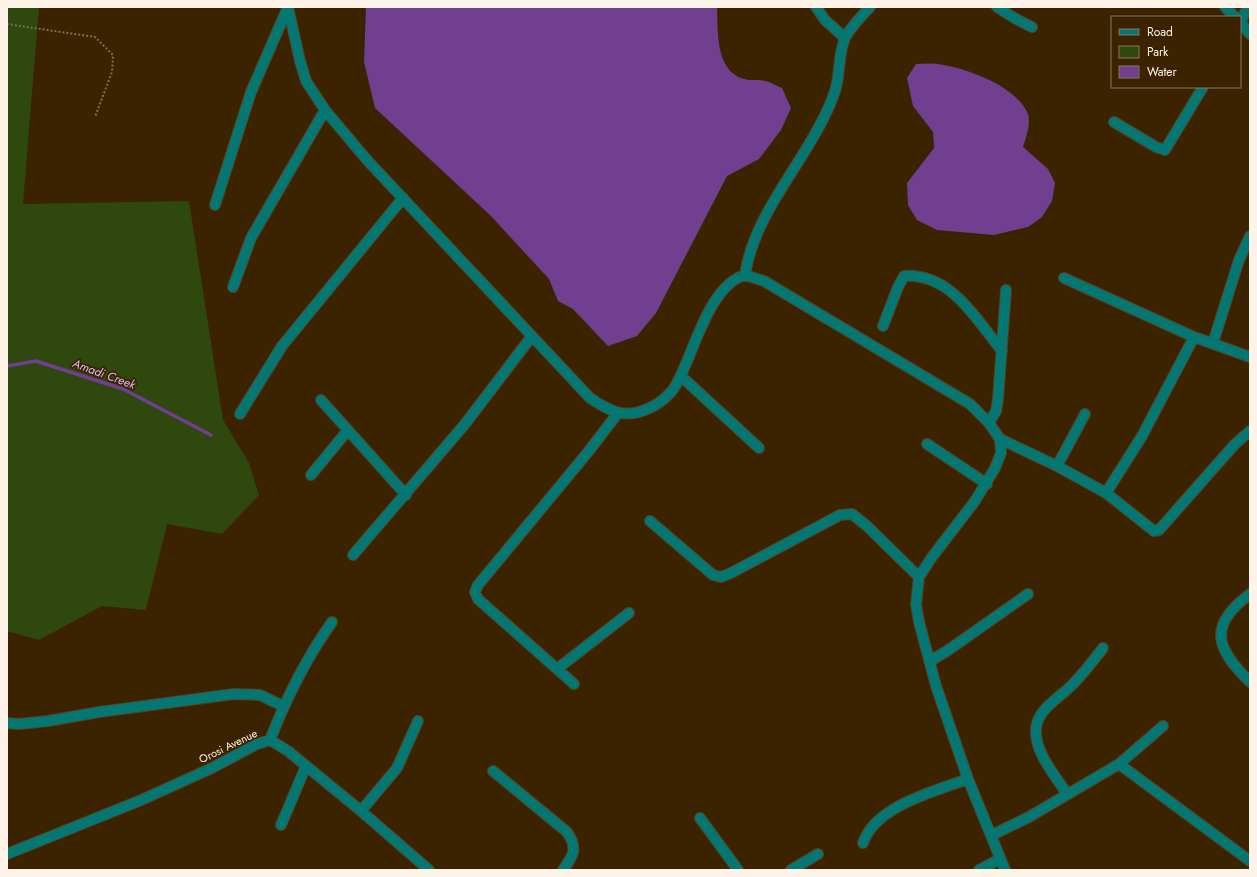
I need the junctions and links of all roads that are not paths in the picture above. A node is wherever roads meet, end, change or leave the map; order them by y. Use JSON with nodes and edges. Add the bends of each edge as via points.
{"nodes":[{"id":1,"x":816,"y":7,"type":"edge"},
{"id":2,"x":870,"y":7,"type":"edge"},
{"id":3,"x":997,"y":7,"type":"edge"},
{"id":4,"x":1225,"y":7,"type":"edge"},
{"id":5,"x":1249,"y":7,"type":"edge"},
{"id":6,"x":1233,"y":16,"type":"edge"},
{"id":7,"x":1241,"y":19,"type":"edge"},
{"id":8,"x":1241,"y":24,"type":"edge"},
{"id":9,"x":1032,"y":27,"type":"dead end"},
{"id":10,"x":1250,"y":34,"type":"edge"},
{"id":11,"x":845,"y":38,"type":"junction"},
{"id":12,"x":1202,"y":88,"type":"edge"},
{"id":13,"x":325,"y":110,"type":"junction"},
{"id":14,"x":1114,"y":122,"type":"dead end"},
{"id":15,"x":403,"y":198,"type":"junction"},
{"id":16,"x":216,"y":205,"type":"dead end"},
{"id":17,"x":1250,"y":236,"type":"edge"},
{"id":18,"x":745,"y":275,"type":"junction"},
{"id":19,"x":1064,"y":278,"type":"dead end"},
{"id":20,"x":233,"y":287,"type":"dead end"},
{"id":21,"x":1006,"y":290,"type":"dead end"},
{"id":22,"x":883,"y":326,"type":"dead end"},
{"id":23,"x":532,"y":336,"type":"junction"},
{"id":24,"x":1194,"y":336,"type":"junction"},
{"id":25,"x":1213,"y":343,"type":"junction"},
{"id":26,"x":1002,"y":351,"type":"junction"},
{"id":27,"x":1250,"y":357,"type":"edge"},
{"id":28,"x":680,"y":376,"type":"junction"},
{"id":29,"x":321,"y":400,"type":"dead end"},
{"id":30,"x":240,"y":414,"type":"dead end"},
{"id":31,"x":618,"y":414,"type":"junction"},
{"id":32,"x":1085,"y":414,"type":"dead end"},
{"id":33,"x":989,"y":423,"type":"junction"},
{"id":34,"x":348,"y":430,"type":"junction"},
{"id":35,"x":1250,"y":431,"type":"edge"},
{"id":36,"x":1000,"y":439,"type":"junction"},
{"id":37,"x":927,"y":444,"type":"dead end"},
{"id":38,"x":759,"y":448,"type":"dead end"},
{"id":39,"x":1057,"y":466,"type":"junction"},
{"id":40,"x":312,"y":475,"type":"dead end"},
{"id":41,"x":987,"y":484,"type":"junction"},
{"id":42,"x":1106,"y":493,"type":"junction"},
{"id":43,"x":406,"y":495,"type":"junction"},
{"id":44,"x":650,"y":521,"type":"dead end"},
{"id":45,"x":353,"y":555,"type":"dead end"},
{"id":46,"x":919,"y":577,"type":"junction"},
{"id":47,"x":1028,"y":594,"type":"dead end"},
{"id":48,"x":1250,"y":594,"type":"edge"},
{"id":49,"x":629,"y":613,"type":"dead end"},
{"id":50,"x":332,"y":622,"type":"dead end"},
{"id":51,"x":1103,"y":648,"type":"dead end"},
{"id":52,"x":930,"y":661,"type":"junction"},
{"id":53,"x":557,"y":669,"type":"junction"},
{"id":54,"x":1250,"y":682,"type":"edge"},
{"id":55,"x":574,"y":684,"type":"dead end"},
{"id":56,"x":283,"y":706,"type":"junction"},
{"id":57,"x":418,"y":721,"type":"dead end"},
{"id":58,"x":7,"y":723,"type":"edge"},
{"id":59,"x":1163,"y":726,"type":"dead end"},
{"id":60,"x":270,"y":740,"type":"junction"},
{"id":61,"x":1118,"y":764,"type":"junction"},
{"id":62,"x":306,"y":766,"type":"junction"},
{"id":63,"x":493,"y":771,"type":"dead end"},
{"id":64,"x":968,"y":779,"type":"junction"},
{"id":65,"x":1067,"y":794,"type":"junction"},
{"id":66,"x":361,"y":811,"type":"junction"},
{"id":67,"x":700,"y":818,"type":"dead end"},
{"id":68,"x":281,"y":826,"type":"dead end"},
{"id":69,"x":992,"y":835,"type":"junction"},
{"id":70,"x":863,"y":842,"type":"dead end"},
{"id":71,"x":7,"y":854,"type":"edge"},
{"id":72,"x":818,"y":854,"type":"dead end"},
{"id":73,"x":1000,"y":859,"type":"junction"},
{"id":74,"x":1250,"y":861,"type":"edge"},
{"id":75,"x":429,"y":870,"type":"edge"},
{"id":76,"x":563,"y":870,"type":"edge"},
{"id":77,"x":738,"y":870,"type":"edge"},
{"id":78,"x":791,"y":870,"type":"edge"},
{"id":79,"x":979,"y":870,"type":"edge"},
{"id":80,"x":1005,"y":870,"type":"edge"}],
"edges":[{"from":1,"to":11,"type":"street","via":[[825,20]]},
{"from":2,"to":11,"type":"street"},
{"from":3,"to":9,"type":"street"},
{"from":4,"to":6,"type":"street"},
{"from":5,"to":7,"type":"street"},
{"from":8,"to":10,"type":"street"},
{"from":11,"to":18,"type":"street","via":[[831,102],[754,238]]},
{"from":12,"to":14,"type":"street","via":[[1165,150]]},
{"from":13,"to":15,"type":"street"},
{"from":13,"to":16,"type":"street","via":[[306,81],[288,7],[251,92]]},
{"from":13,"to":20,"type":"street","via":[[251,238]]},
{"from":15,"to":23,"type":"street"},
{"from":15,"to":30,"type":"street","via":[[282,346]]},
{"from":17,"to":25,"type":"street","via":[[1239,260]]},
{"from":18,"to":28,"type":"street","via":[[732,281],[714,302]]},
{"from":18,"to":33,"type":"street","via":[[764,281],[970,404]]},
{"from":19,"to":24,"type":"street"},
{"from":21,"to":26,"type":"street"},
{"from":22,"to":26,"type":"street","via":[[904,276],[916,276],[938,282],[962,299]]},
{"from":23,"to":31,"type":"street","via":[[590,398]]},
{"from":23,"to":43,"type":"street","via":[[465,424]]},
{"from":24,"to":25,"type":"street"},
{"from":24,"to":42,"type":"street","via":[[1142,436]]},
{"from":25,"to":27,"type":"street"},
{"from":26,"to":33,"type":"street","via":[[996,411]]},
{"from":28,"to":31,"type":"street","via":[[672,392],[658,405],[630,414]]},
{"from":28,"to":38,"type":"street"},
{"from":29,"to":34,"type":"street"},
{"from":31,"to":53,"type":"street","via":[[476,590],[478,599]]},
{"from":32,"to":39,"type":"street"},
{"from":33,"to":36,"type":"street"},
{"from":34,"to":40,"type":"street"},
{"from":34,"to":43,"type":"street"},
{"from":35,"to":42,"type":"street","via":[[1235,444],[1159,530],[1148,528]]},
{"from":36,"to":39,"type":"street"},
{"from":36,"to":41,"type":"street","via":[[1000,453]]},
{"from":37,"to":41,"type":"street"},
{"from":39,"to":42,"type":"street"},
{"from":41,"to":46,"type":"street"},
{"from":43,"to":45,"type":"street"},
{"from":44,"to":46,"type":"street","via":[[713,575],[721,577],[840,515],[852,514]]},
{"from":46,"to":52,"type":"street","via":[[916,604]]},
{"from":47,"to":52,"type":"street","via":[[947,652]]},
{"from":48,"to":54,"type":"street","via":[[1230,611],[1221,627],[1220,636],[1233,663]]},
{"from":49,"to":53,"type":"street"},
{"from":50,"to":56,"type":"street","via":[[310,652]]},
{"from":51,"to":65,"type":"street","via":[[1070,687],[1048,706],[1036,728],[1043,757]]},
{"from":52,"to":64,"type":"street"},
{"from":53,"to":55,"type":"street"},
{"from":56,"to":58,"type":"street","via":[[260,695],[234,694],[48,721]]},
{"from":56,"to":60,"type":"street"},
{"from":57,"to":66,"type":"street","via":[[397,768]]},
{"from":59,"to":61,"type":"street"},
{"from":60,"to":62,"type":"street","name":"Orosi Avenue"},
{"from":60,"to":71,"type":"street","name":"Orosi Avenue","via":[[139,801]]},
{"from":61,"to":65,"type":"street"},
{"from":61,"to":74,"type":"street"},
{"from":62,"to":66,"type":"street","name":"Orosi Avenue"},
{"from":62,"to":68,"type":"street"},
{"from":63,"to":76,"type":"street","via":[[567,832],[575,848]]},
{"from":64,"to":69,"type":"street"},
{"from":64,"to":70,"type":"street","via":[[909,801],[870,827]]},
{"from":65,"to":69,"type":"street"},
{"from":66,"to":75,"type":"street","name":"Orosi Avenue"},
{"from":67,"to":77,"type":"street"},
{"from":69,"to":73,"type":"street"},
{"from":72,"to":78,"type":"street"},
{"from":73,"to":79,"type":"street"},
{"from":73,"to":80,"type":"street"}]}
